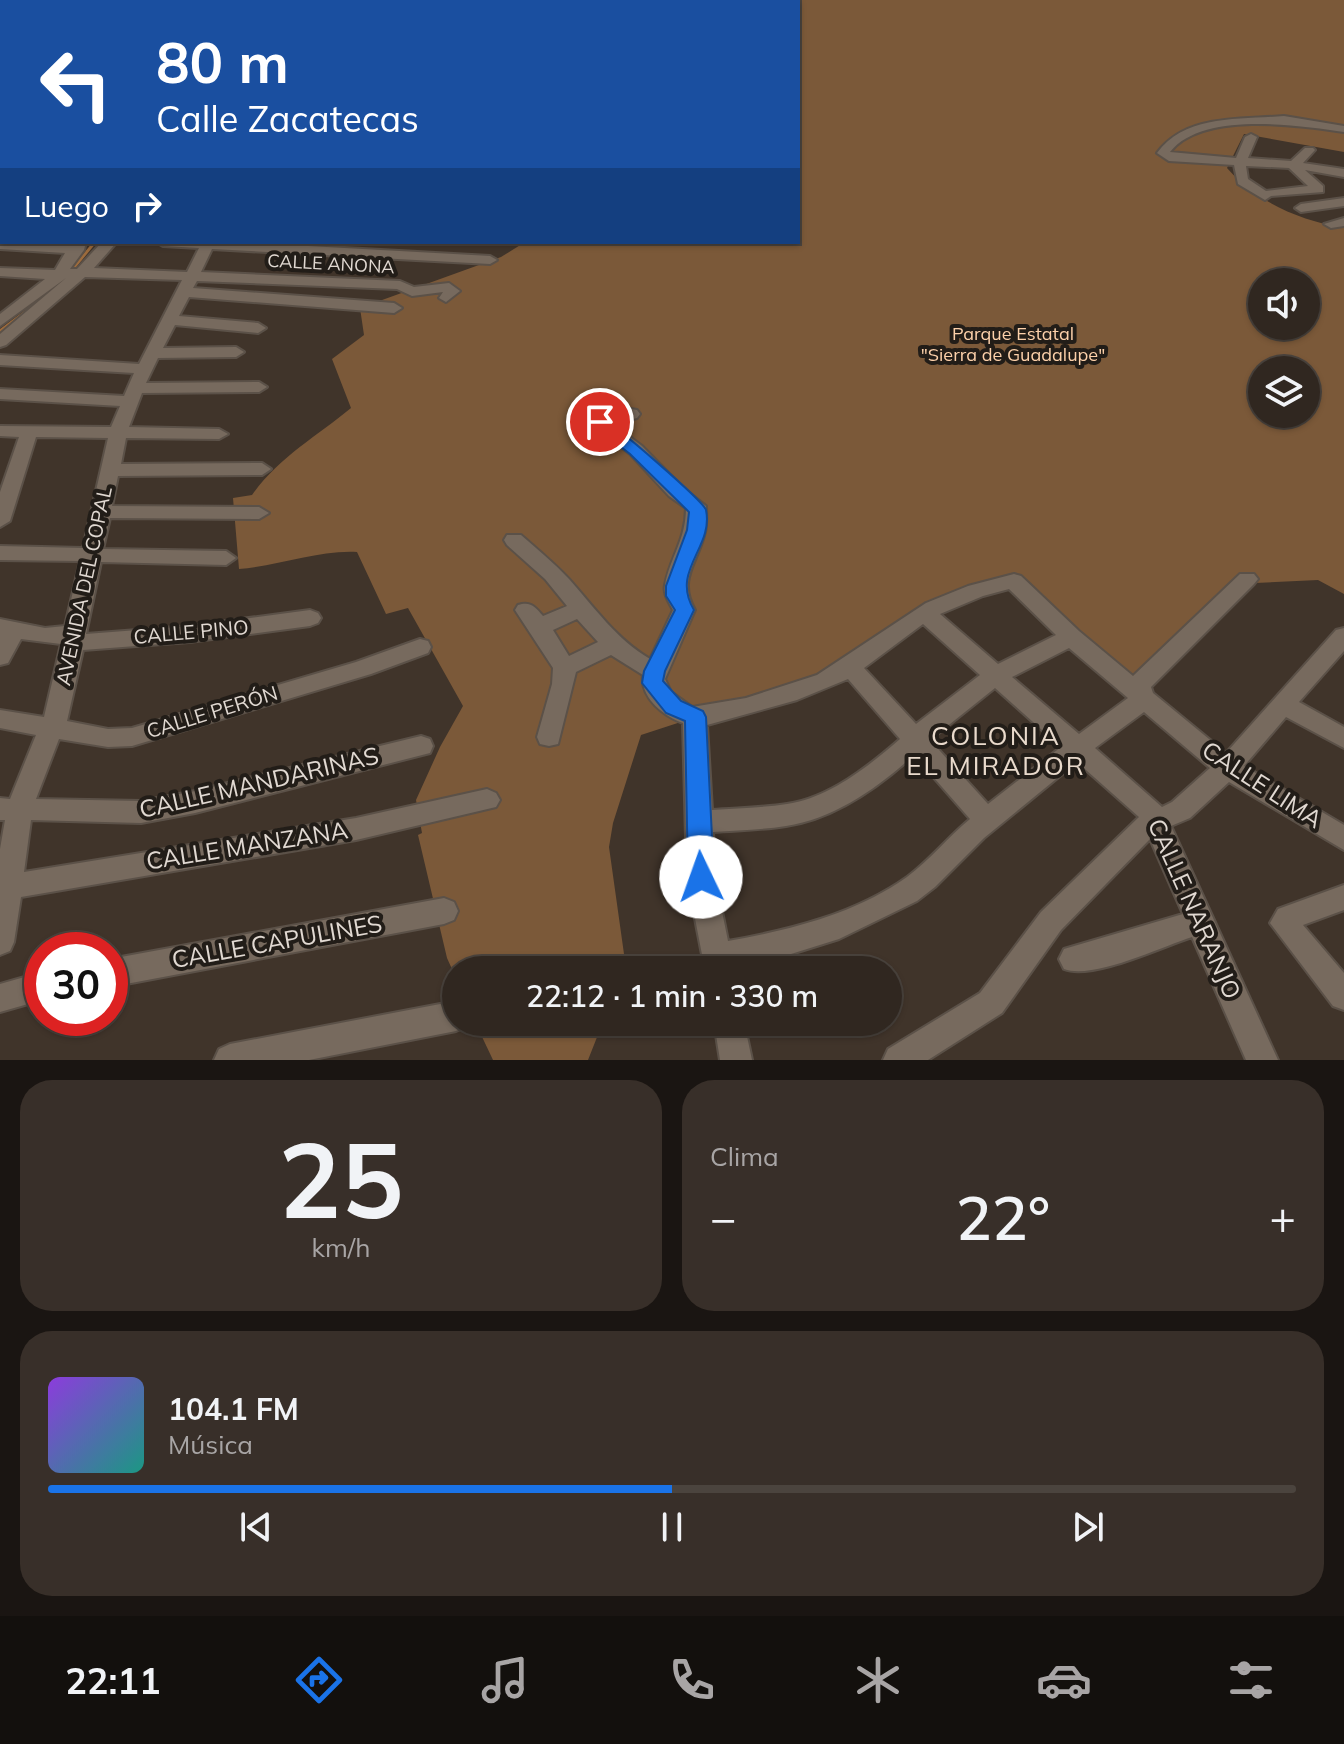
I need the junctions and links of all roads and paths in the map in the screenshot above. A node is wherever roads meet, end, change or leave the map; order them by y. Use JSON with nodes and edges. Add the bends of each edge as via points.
{"nodes":[{"id":1,"x":1344,"y":129,"type":"edge"},
{"id":2,"x":1251,"y":137,"type":"dead end"},
{"id":3,"x":1309,"y":150,"type":"dead end"},
{"id":4,"x":1240,"y":162,"type":"junction"},
{"id":5,"x":1294,"y":165,"type":"junction"},
{"id":6,"x":1344,"y":173,"type":"edge"},
{"id":7,"x":1344,"y":202,"type":"edge"},
{"id":8,"x":1301,"y":208,"type":"dead end"},
{"id":9,"x":108,"y":244,"type":"edge"},
{"id":10,"x":208,"y":244,"type":"edge"},
{"id":11,"x":225,"y":244,"type":"edge"},
{"id":12,"x":0,"y":245,"type":"edge"},
{"id":13,"x":78,"y":246,"type":"edge"},
{"id":14,"x":490,"y":260,"type":"dead end"},
{"id":15,"x":0,"y":272,"type":"edge"},
{"id":16,"x":70,"y":274,"type":"junction"},
{"id":17,"x":188,"y":284,"type":"junction"},
{"id":18,"x":446,"y":298,"type":"dead end"},
{"id":19,"x":394,"y":308,"type":"dead end"},
{"id":20,"x":7,"y":310,"type":"edge"},
{"id":21,"x":172,"y":320,"type":"junction"},
{"id":22,"x":0,"y":321,"type":"edge"},
{"id":23,"x":258,"y":328,"type":"dead end"},
{"id":24,"x":0,"y":342,"type":"edge"},
{"id":25,"x":236,"y":352,"type":"dead end"},
{"id":26,"x":0,"y":360,"type":"edge"},
{"id":27,"x":141,"y":378,"type":"junction"},
{"id":28,"x":259,"y":387,"type":"dead end"},
{"id":29,"x":0,"y":394,"type":"edge"},
{"id":30,"x":583,"y":409,"type":"dead end"},
{"id":31,"x":631,"y":414,"type":"dead end"},
{"id":32,"x":600,"y":422,"type":"junction"},
{"id":33,"x":0,"y":431,"type":"edge"},
{"id":34,"x":29,"y":432,"type":"junction"},
{"id":35,"x":118,"y":433,"type":"junction"},
{"id":36,"x":219,"y":434,"type":"dead end"},
{"id":37,"x":262,"y":469,"type":"dead end"},
{"id":38,"x":108,"y":470,"type":"junction"},
{"id":39,"x":99,"y":512,"type":"junction"},
{"id":40,"x":259,"y":513,"type":"dead end"},
{"id":41,"x":0,"y":521,"type":"edge"},
{"id":42,"x":514,"y":540,"type":"dead end"},
{"id":43,"x":0,"y":553,"type":"edge"},
{"id":44,"x":91,"y":557,"type":"junction"},
{"id":45,"x":226,"y":558,"type":"dead end"},
{"id":46,"x":1247,"y":579,"type":"dead end"},
{"id":47,"x":581,"y":608,"type":"junction"},
{"id":48,"x":926,"y":614,"type":"junction"},
{"id":49,"x":310,"y":618,"type":"dead end"},
{"id":50,"x":7,"y":628,"type":"edge"},
{"id":51,"x":1071,"y":637,"type":"junction"},
{"id":52,"x":74,"y":638,"type":"junction"},
{"id":53,"x":612,"y":645,"type":"junction"},
{"id":54,"x":1341,"y":645,"type":"edge"},
{"id":55,"x":420,"y":647,"type":"dead end"},
{"id":56,"x":0,"y":657,"type":"edge"},
{"id":57,"x":850,"y":667,"type":"junction"},
{"id":58,"x":565,"y":668,"type":"junction"},
{"id":59,"x":996,"y":675,"type":"junction"},
{"id":60,"x":655,"y":679,"type":"junction"},
{"id":61,"x":1144,"y":699,"type":"junction"},
{"id":62,"x":1285,"y":705,"type":"junction"},
{"id":63,"x":695,"y":717,"type":"junction"},
{"id":64,"x":0,"y":719,"type":"edge"},
{"id":65,"x":52,"y":728,"type":"junction"},
{"id":66,"x":549,"y":737,"type":"dead end"},
{"id":67,"x":1344,"y":739,"type":"edge"},
{"id":68,"x":914,"y":742,"type":"junction"},
{"id":69,"x":421,"y":746,"type":"dead end"},
{"id":70,"x":1076,"y":747,"type":"junction"},
{"id":71,"x":1227,"y":768,"type":"junction"},
{"id":72,"x":487,"y":800,"type":"dead end"},
{"id":73,"x":10,"y":810,"type":"edge"},
{"id":74,"x":1156,"y":819,"type":"junction"},
{"id":75,"x":987,"y":820,"type":"junction"},
{"id":76,"x":698,"y":822,"type":"junction"},
{"id":77,"x":1344,"y":839,"type":"edge"},
{"id":78,"x":6,"y":888,"type":"junction"},
{"id":79,"x":1344,"y":897,"type":"edge"},
{"id":80,"x":444,"y":911,"type":"dead end"},
{"id":81,"x":1199,"y":922,"type":"junction"},
{"id":82,"x":0,"y":927,"type":"edge"},
{"id":83,"x":718,"y":956,"type":"edge"},
{"id":84,"x":743,"y":956,"type":"edge"},
{"id":85,"x":1074,"y":959,"type":"dead end"},
{"id":86,"x":128,"y":970,"type":"edge"},
{"id":87,"x":24,"y":991,"type":"edge"},
{"id":88,"x":1344,"y":996,"type":"edge"},
{"id":89,"x":0,"y":998,"type":"edge"},
{"id":90,"x":442,"y":1019,"type":"edge"},
{"id":91,"x":732,"y":1036,"type":"edge"},
{"id":92,"x":230,"y":1060,"type":"edge"},
{"id":93,"x":736,"y":1060,"type":"edge"},
{"id":94,"x":899,"y":1060,"type":"edge"},
{"id":95,"x":1262,"y":1060,"type":"edge"}],
"edges":[{"from":1,"to":4,"type":"street","via":[[1284,119],[1197,127],[1174,139],[1163,153]]},
{"from":2,"to":4,"type":"street"},
{"from":3,"to":5,"type":"street"},
{"from":4,"to":5,"type":"street"},
{"from":4,"to":5,"type":"street","via":[[1243,182],[1268,194],[1319,189]]},
{"from":5,"to":6,"type":"street"},
{"from":7,"to":8,"type":"street"},
{"from":9,"to":16,"type":"street"},
{"from":10,"to":17,"type":"street","name":"AVENIDA DEL COPAL"},
{"from":11,"to":14,"type":"street"},
{"from":12,"to":13,"type":"street"},
{"from":13,"to":16,"type":"street"},
{"from":15,"to":16,"type":"street"},
{"from":16,"to":17,"type":"street"},
{"from":16,"to":20,"type":"street"},
{"from":16,"to":24,"type":"street"},
{"from":17,"to":18,"type":"street","name":"CALLE ANONA","via":[[400,285],[409,292],[449,287],[453,291]]},
{"from":17,"to":19,"type":"street"},
{"from":17,"to":21,"type":"street","name":"AVENIDA DEL COPAL"},
{"from":20,"to":22,"type":"street"},
{"from":21,"to":23,"type":"street"},
{"from":21,"to":27,"type":"street","name":"AVENIDA DEL COPAL"},
{"from":25,"to":27,"type":"street"},
{"from":26,"to":27,"type":"street"},
{"from":27,"to":28,"type":"street"},
{"from":27,"to":29,"type":"street"},
{"from":27,"to":35,"type":"street","name":"AVENIDA DEL COPAL"},
{"from":30,"to":32,"type":"street"},
{"from":31,"to":32,"type":"street"},
{"from":32,"to":60,"type":"street","via":[[698,512],[675,586],[684,610]]},
{"from":33,"to":34,"type":"street"},
{"from":34,"to":35,"type":"street"},
{"from":34,"to":41,"type":"street"},
{"from":35,"to":36,"type":"street"},
{"from":35,"to":38,"type":"street","name":"AVENIDA DEL COPAL"},
{"from":37,"to":38,"type":"street"},
{"from":38,"to":39,"type":"street","name":"AVENIDA DEL COPAL"},
{"from":39,"to":40,"type":"street"},
{"from":39,"to":44,"type":"street","name":"AVENIDA DEL COPAL"},
{"from":42,"to":47,"type":"street"},
{"from":43,"to":44,"type":"street"},
{"from":44,"to":45,"type":"street"},
{"from":44,"to":52,"type":"street","name":"AVENIDA DEL COPAL"},
{"from":46,"to":61,"type":"street","via":[[1138,685]]},
{"from":47,"to":53,"type":"street"},
{"from":47,"to":58,"type":"street","via":[[533,618]]},
{"from":48,"to":51,"type":"street","name":"CALLE LIMA","via":[[961,596],[1012,581]]},
{"from":48,"to":57,"type":"street"},
{"from":48,"to":59,"type":"street","name":"CALLE NARANJO"},
{"from":49,"to":52,"type":"street","name":"CALLE PINO","via":[[189,634]]},
{"from":50,"to":52,"type":"street","name":"CALLE PINO"},
{"from":50,"to":56,"type":"street"},
{"from":51,"to":59,"type":"street"},
{"from":51,"to":61,"type":"street","name":"CALLE LIMA"},
{"from":52,"to":65,"type":"street","name":"AVENIDA DEL COPAL"},
{"from":53,"to":58,"type":"street"},
{"from":53,"to":60,"type":"street"},
{"from":54,"to":62,"type":"street"},
{"from":55,"to":65,"type":"street","name":"CALLE PERÓN","via":[[132,737]]},
{"from":57,"to":63,"type":"street","via":[[812,686]]},
{"from":57,"to":68,"type":"street"},
{"from":58,"to":66,"type":"street"},
{"from":59,"to":68,"type":"street"},
{"from":59,"to":70,"type":"street","name":"CALLE NARANJO"},
{"from":60,"to":63,"type":"street","via":[[673,707]]},
{"from":61,"to":70,"type":"street"},
{"from":61,"to":71,"type":"street","name":"CALLE LIMA"},
{"from":62,"to":67,"type":"street"},
{"from":62,"to":71,"type":"street"},
{"from":63,"to":76,"type":"street"},
{"from":64,"to":65,"type":"street","name":"CALLE PERÓN"},
{"from":65,"to":73,"type":"street","name":"AVENIDA DEL COPAL"},
{"from":68,"to":75,"type":"street"},
{"from":68,"to":76,"type":"street","via":[[886,766],[807,811]]},
{"from":69,"to":73,"type":"street","name":"CALLE MANDARINAS","via":[[141,812]]},
{"from":70,"to":74,"type":"street","name":"CALLE NARANJO"},
{"from":70,"to":75,"type":"street"},
{"from":71,"to":74,"type":"street","via":[[1181,810]]},
{"from":71,"to":77,"type":"street","name":"CALLE LIMA"},
{"from":72,"to":78,"type":"street","name":"CALLE MANZANA","via":[[273,844],[101,868]]},
{"from":73,"to":78,"type":"street","name":"AVENIDA DEL COPAL"},
{"from":74,"to":81,"type":"street","name":"CALLE NARANJO"},
{"from":74,"to":94,"type":"street","via":[[1051,921],[991,1003]]},
{"from":75,"to":84,"type":"street","via":[[937,870],[883,906],[806,938]]},
{"from":76,"to":83,"type":"street","via":[[701,877]]},
{"from":78,"to":82,"type":"street","name":"AVENIDA DEL COPAL"},
{"from":79,"to":88,"type":"street","via":[[1284,923]]},
{"from":80,"to":86,"type":"street","name":"CALLE CAPULINES"},
{"from":81,"to":85,"type":"street"},
{"from":81,"to":95,"type":"street","name":"CALLE NARANJO"},
{"from":87,"to":89,"type":"street"},
{"from":90,"to":92,"type":"street"},
{"from":91,"to":93,"type":"street"}]}
